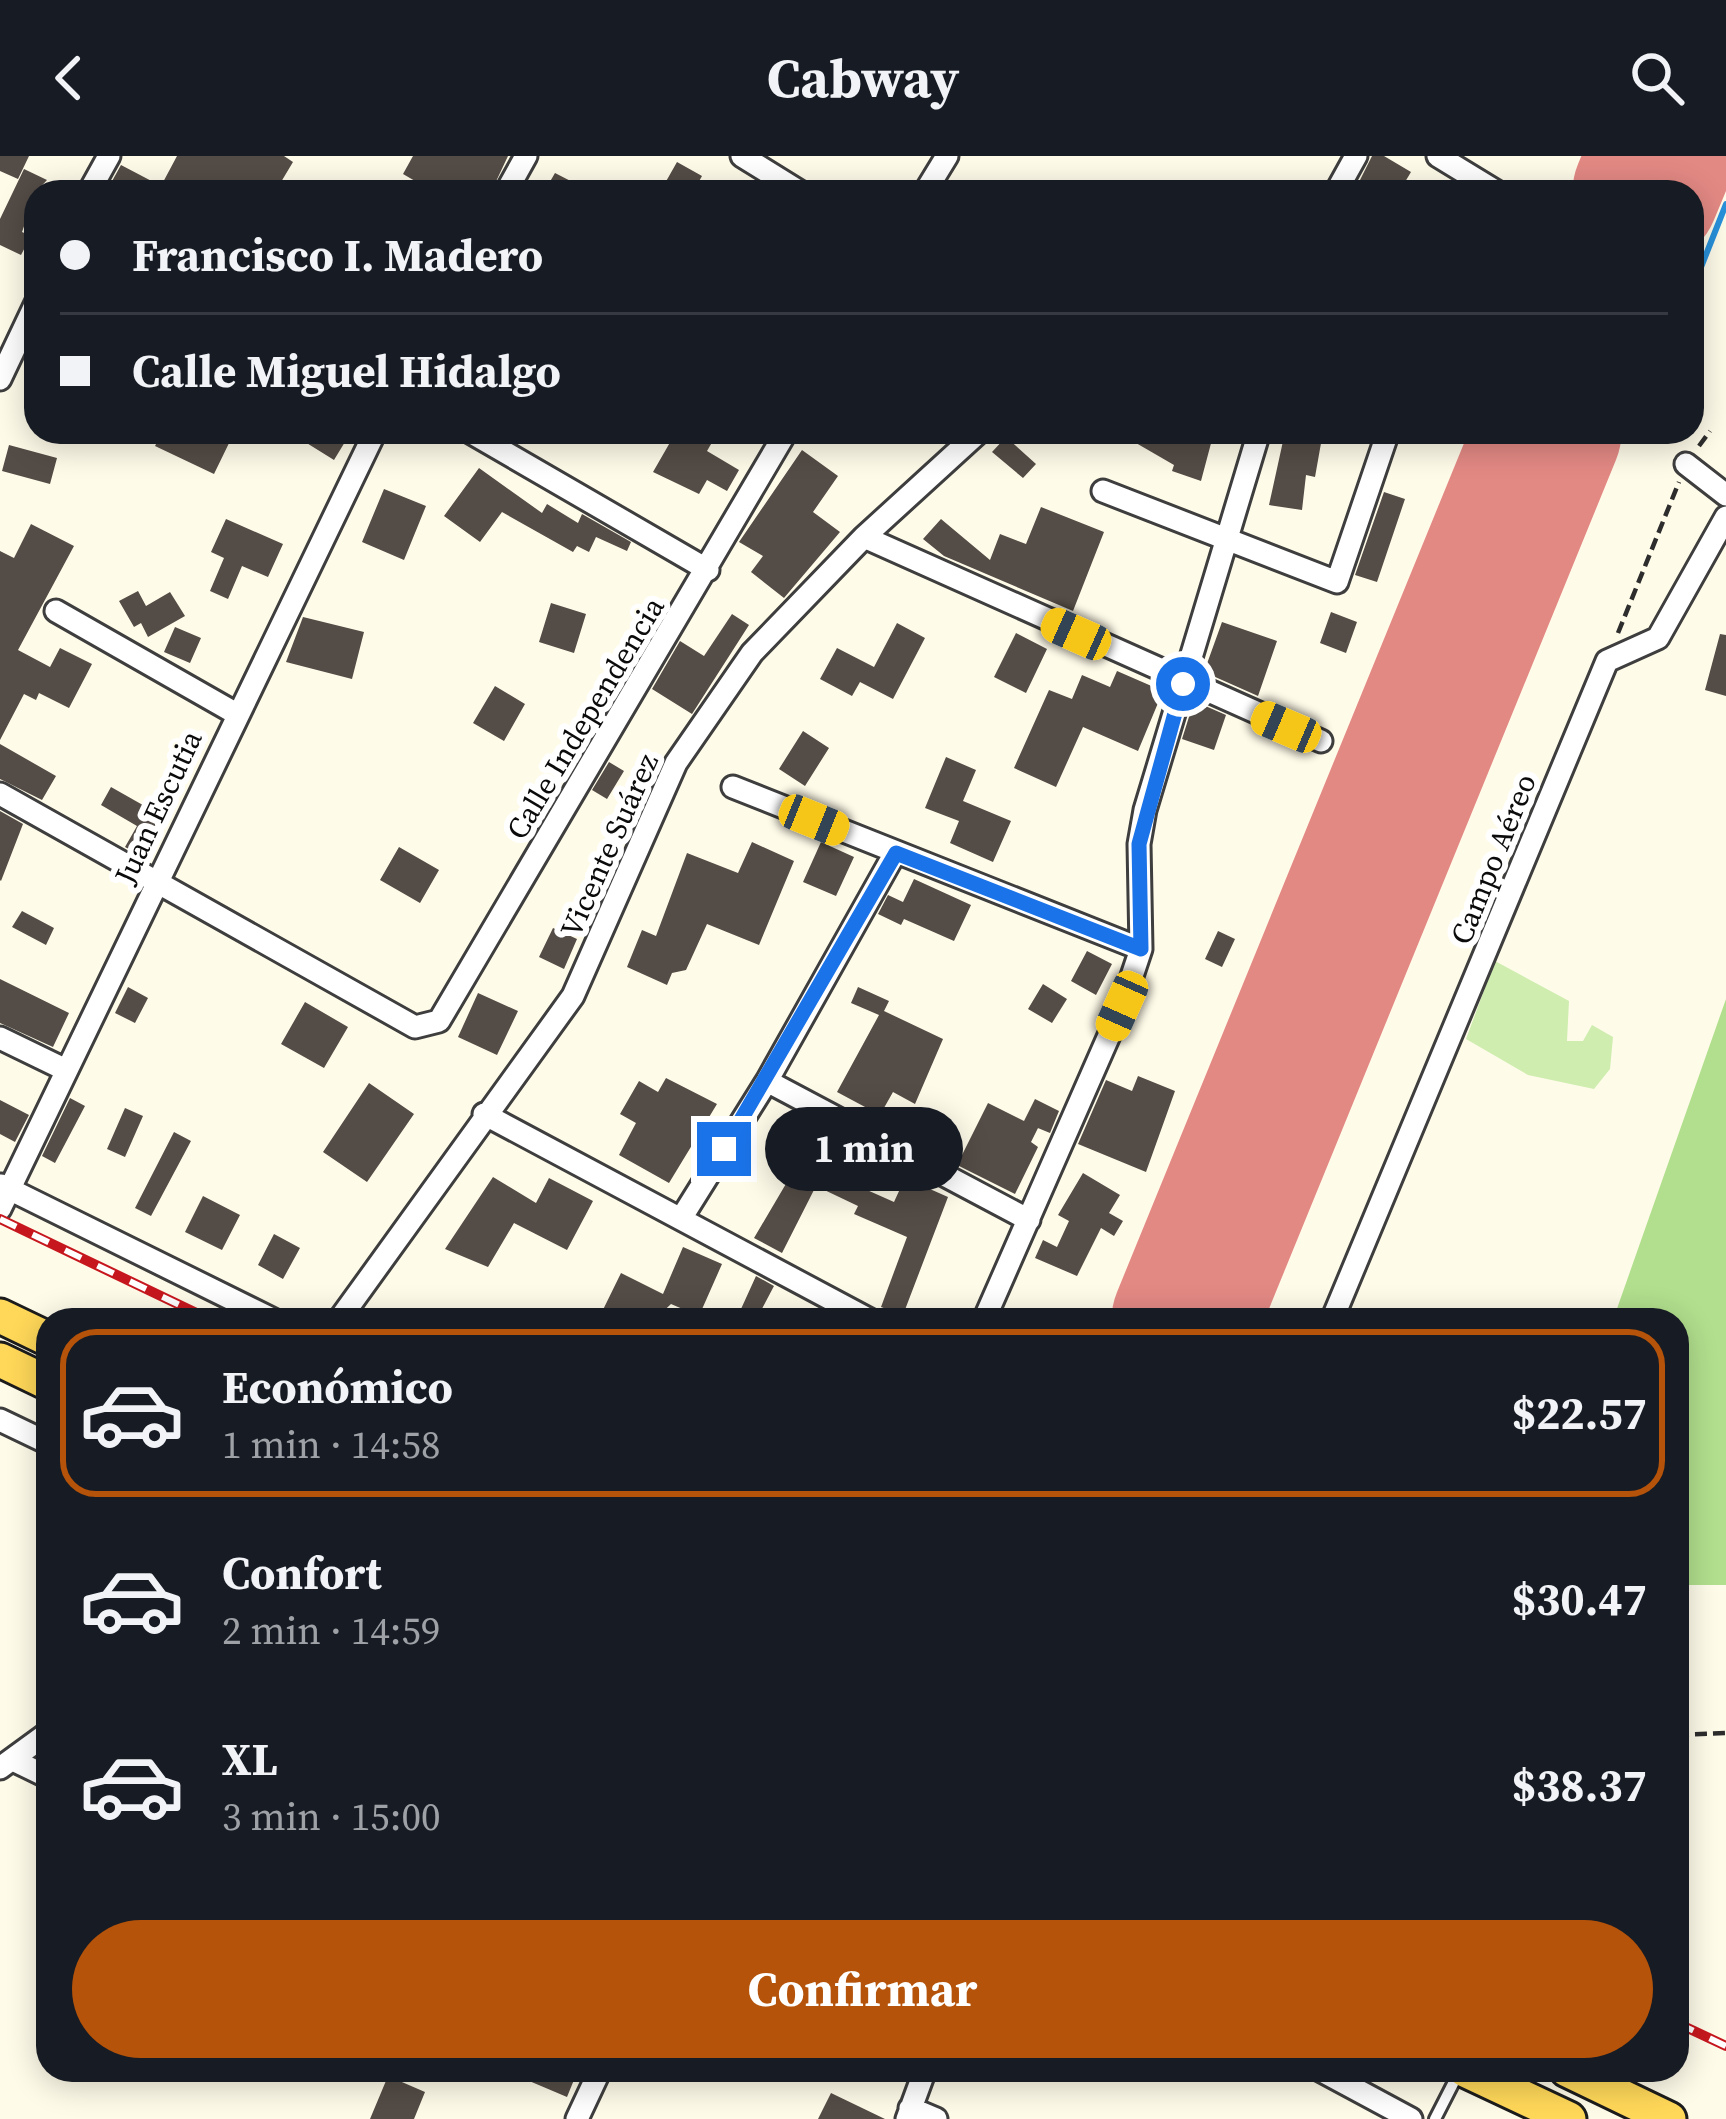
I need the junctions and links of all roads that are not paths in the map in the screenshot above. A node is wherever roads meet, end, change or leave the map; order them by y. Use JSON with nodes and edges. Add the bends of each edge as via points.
{"nodes":[{"id":1,"x":742,"y":156,"type":"edge"},
{"id":2,"x":1438,"y":156,"type":"edge"},
{"id":3,"x":781,"y":180,"type":"edge"},
{"id":4,"x":1477,"y":180,"type":"edge"},
{"id":5,"x":24,"y":328,"type":"edge"},
{"id":6,"x":0,"y":379,"type":"edge"},
{"id":7,"x":369,"y":444,"type":"edge"},
{"id":8,"x":491,"y":444,"type":"edge"},
{"id":9,"x":779,"y":444,"type":"edge"},
{"id":10,"x":966,"y":444,"type":"edge"},
{"id":11,"x":1256,"y":444,"type":"edge"},
{"id":12,"x":1384,"y":444,"type":"edge"},
{"id":13,"x":1686,"y":464,"type":"road end"},
{"id":14,"x":1102,"y":491,"type":"dead end"},
{"id":15,"x":1726,"y":495,"type":"edge"},
{"id":16,"x":1726,"y":517,"type":"edge"},
{"id":17,"x":864,"y":536,"type":"junction"},
{"id":18,"x":1230,"y":542,"type":"junction"},
{"id":19,"x":708,"y":570,"type":"junction"},
{"id":20,"x":56,"y":611,"type":"dead end"},
{"id":21,"x":1183,"y":684,"type":"junction"},
{"id":22,"x":235,"y":712,"type":"junction"},
{"id":23,"x":1321,"y":741,"type":"dead end"},
{"id":24,"x":733,"y":787,"type":"dead end"},
{"id":25,"x":0,"y":794,"type":"edge"},
{"id":26,"x":896,"y":853,"type":"junction"},
{"id":27,"x":157,"y":880,"type":"junction"},
{"id":28,"x":1141,"y":949,"type":"junction"},
{"id":29,"x":0,"y":1038,"type":"edge"},
{"id":30,"x":66,"y":1070,"type":"junction"},
{"id":31,"x":767,"y":1081,"type":"junction"},
{"id":32,"x":484,"y":1114,"type":"junction"},
{"id":33,"x":3,"y":1195,"type":"edge"},
{"id":34,"x":682,"y":1217,"type":"junction"},
{"id":35,"x":1029,"y":1220,"type":"junction"},
{"id":36,"x":248,"y":1308,"type":"edge"},
{"id":37,"x":348,"y":1308,"type":"edge"},
{"id":38,"x":848,"y":1308,"type":"edge"},
{"id":39,"x":989,"y":1308,"type":"edge"},
{"id":40,"x":1338,"y":1308,"type":"edge"},
{"id":41,"x":0,"y":1316,"type":"edge"},
{"id":42,"x":36,"y":1333,"type":"edge"},
{"id":43,"x":0,"y":1360,"type":"edge"},
{"id":44,"x":36,"y":1377,"type":"edge"},
{"id":45,"x":0,"y":1420,"type":"edge"},
{"id":46,"x":36,"y":1437,"type":"edge"},
{"id":47,"x":36,"y":1742,"type":"edge"},
{"id":48,"x":6,"y":1764,"type":"edge"},
{"id":49,"x":36,"y":1774,"type":"edge"},
{"id":50,"x":595,"y":2082,"type":"edge"},
{"id":51,"x":920,"y":2082,"type":"edge"},
{"id":52,"x":1342,"y":2082,"type":"edge"},
{"id":53,"x":1455,"y":2082,"type":"edge"},
{"id":54,"x":1488,"y":2082,"type":"edge"},
{"id":55,"x":1592,"y":2082,"type":"edge"},
{"id":56,"x":908,"y":2114,"type":"edge"},
{"id":57,"x":578,"y":2119,"type":"edge"},
{"id":58,"x":936,"y":2119,"type":"edge"},
{"id":59,"x":1411,"y":2119,"type":"edge"},
{"id":60,"x":1435,"y":2119,"type":"edge"},
{"id":61,"x":1569,"y":2119,"type":"edge"},
{"id":62,"x":1669,"y":2119,"type":"edge"}],
"edges":[{"from":1,"to":3,"type":"street"},
{"from":2,"to":4,"type":"street"},
{"from":5,"to":6,"type":"street"},
{"from":7,"to":22,"type":"street","name":"Juan Escutia"},
{"from":8,"to":19,"type":"street"},
{"from":9,"to":19,"type":"street","name":"Calle Independencia"},
{"from":10,"to":17,"type":"street","name":"Vicente Suárez"},
{"from":11,"to":18,"type":"street"},
{"from":12,"to":18,"type":"street","via":[[1337,582]]},
{"from":13,"to":15,"type":"street"},
{"from":14,"to":18,"type":"street"},
{"from":16,"to":40,"type":"street","name":"Campo Aéreo","via":[[1658,638],[1607,661]]},
{"from":17,"to":21,"type":"street"},
{"from":17,"to":32,"type":"street","name":"Vicente Suárez","via":[[752,653],[676,763],[573,996]]},
{"from":18,"to":21,"type":"street"},
{"from":19,"to":27,"type":"street","name":"Calle Independencia","via":[[428,1028]]},
{"from":20,"to":22,"type":"street"},
{"from":21,"to":23,"type":"street"},
{"from":21,"to":28,"type":"street","via":[[1139,844]]},
{"from":22,"to":27,"type":"street","name":"Juan Escutia"},
{"from":24,"to":26,"type":"street"},
{"from":25,"to":27,"type":"street"},
{"from":26,"to":28,"type":"street"},
{"from":26,"to":31,"type":"street"},
{"from":27,"to":30,"type":"street","name":"Juan Escutia"},
{"from":28,"to":35,"type":"street"},
{"from":29,"to":30,"type":"street"},
{"from":30,"to":33,"type":"street","name":"Juan Escutia"},
{"from":31,"to":34,"type":"street"},
{"from":31,"to":35,"type":"street"},
{"from":32,"to":34,"type":"street"},
{"from":32,"to":37,"type":"street","name":"Vicente Suárez"},
{"from":33,"to":36,"type":"street"},
{"from":34,"to":38,"type":"street"},
{"from":35,"to":39,"type":"street"},
{"from":41,"to":42,"type":"main road"},
{"from":43,"to":44,"type":"main road"},
{"from":45,"to":46,"type":"street"},
{"from":47,"to":48,"type":"street"},
{"from":48,"to":49,"type":"street"},
{"from":50,"to":57,"type":"street"},
{"from":51,"to":56,"type":"street"},
{"from":52,"to":59,"type":"street"},
{"from":53,"to":60,"type":"lane"},
{"from":54,"to":61,"type":"main road"},
{"from":55,"to":62,"type":"main road"},
{"from":56,"to":58,"type":"street"}]}
